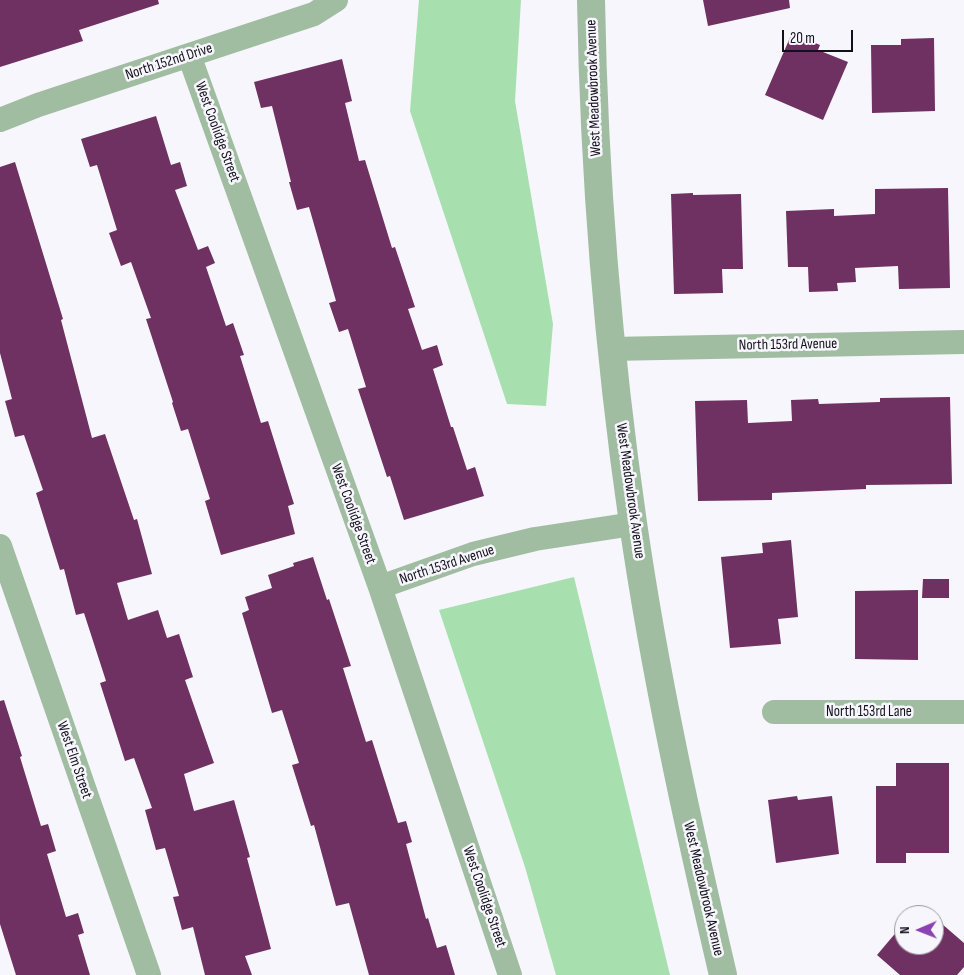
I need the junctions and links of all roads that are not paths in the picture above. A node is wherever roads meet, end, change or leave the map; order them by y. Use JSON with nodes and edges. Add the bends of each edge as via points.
{"nodes":[{"id":1,"x":336,"y":0,"type":"edge"},
{"id":2,"x":591,"y":0,"type":"edge"},
{"id":3,"x":189,"y":55,"type":"junction"},
{"id":4,"x":0,"y":120,"type":"edge"},
{"id":5,"x":964,"y":342,"type":"edge"},
{"id":6,"x":611,"y":349,"type":"junction"},
{"id":7,"x":633,"y":524,"type":"junction"},
{"id":8,"x":0,"y":546,"type":"edge"},
{"id":9,"x":380,"y":587,"type":"junction"},
{"id":10,"x":774,"y":712,"type":"dead end"},
{"id":11,"x":964,"y":712,"type":"edge"},
{"id":12,"x":149,"y":975,"type":"edge"},
{"id":13,"x":510,"y":975,"type":"edge"},
{"id":14,"x":723,"y":975,"type":"edge"}],
"edges":[{"from":1,"to":3,"type":"street","name":"North 152nd Drive","via":[[314,14]]},
{"from":2,"to":6,"type":"street","name":"West Meadowbrook Avenue","via":[[592,77]]},
{"from":3,"to":4,"type":"street","name":"North 152nd Drive"},
{"from":3,"to":9,"type":"street","name":"West Coolidge Street"},
{"from":5,"to":6,"type":"street","name":"North 153rd Avenue"},
{"from":6,"to":7,"type":"street","name":"West Meadowbrook Avenue"},
{"from":7,"to":9,"type":"street","name":"North 153rd Avenue","via":[[535,539],[473,554]]},
{"from":7,"to":14,"type":"street","name":"West Meadowbrook Avenue","via":[[685,811]]},
{"from":8,"to":12,"type":"street","name":"West Elm Street"},
{"from":9,"to":13,"type":"street","name":"West Coolidge Street"},
{"from":10,"to":11,"type":"street","name":"North 153rd Lane"}]}
